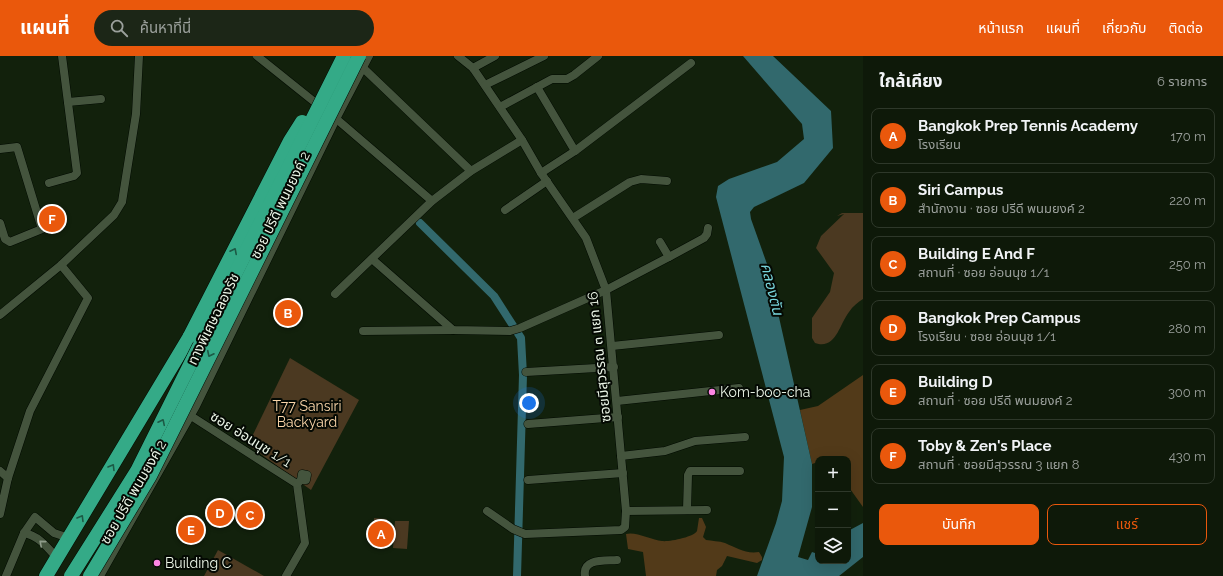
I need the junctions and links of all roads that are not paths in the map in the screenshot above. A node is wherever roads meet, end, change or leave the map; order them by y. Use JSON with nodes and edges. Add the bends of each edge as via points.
{"nodes":[{"id":1,"x":62,"y":56,"type":"edge"},
{"id":2,"x":139,"y":56,"type":"edge"},
{"id":3,"x":257,"y":56,"type":"edge"},
{"id":4,"x":343,"y":56,"type":"edge"},
{"id":5,"x":351,"y":56,"type":"edge"},
{"id":6,"x":369,"y":56,"type":"edge"},
{"id":7,"x":458,"y":56,"type":"edge"},
{"id":8,"x":495,"y":56,"type":"edge"},
{"id":9,"x":544,"y":56,"type":"edge"},
{"id":10,"x":598,"y":56,"type":"edge"},
{"id":11,"x":361,"y":62,"type":"edge"},
{"id":12,"x":691,"y":63,"type":"dead end"},
{"id":13,"x":473,"y":68,"type":"junction"},
{"id":14,"x":485,"y":85,"type":"junction"},
{"id":15,"x":537,"y":88,"type":"junction"},
{"id":16,"x":101,"y":99,"type":"dead end"},
{"id":17,"x":68,"y":102,"type":"junction"},
{"id":18,"x":500,"y":107,"type":"junction"},
{"id":19,"x":336,"y":119,"type":"junction"},
{"id":20,"x":522,"y":140,"type":"junction"},
{"id":21,"x":0,"y":149,"type":"edge"},
{"id":22,"x":575,"y":151,"type":"junction"},
{"id":23,"x":471,"y":171,"type":"junction"},
{"id":24,"x":541,"y":173,"type":"junction"},
{"id":25,"x":547,"y":181,"type":"junction"},
{"id":26,"x":667,"y":181,"type":"dead end"},
{"id":27,"x":49,"y":183,"type":"dead end"},
{"id":28,"x":432,"y":201,"type":"junction"},
{"id":29,"x":504,"y":210,"type":"dead end"},
{"id":30,"x":573,"y":218,"type":"junction"},
{"id":31,"x":0,"y":223,"type":"edge"},
{"id":32,"x":708,"y":228,"type":"dead end"},
{"id":33,"x":660,"y":242,"type":"dead end"},
{"id":34,"x":669,"y":257,"type":"junction"},
{"id":35,"x":372,"y":259,"type":"junction"},
{"id":36,"x":61,"y":265,"type":"junction"},
{"id":37,"x":606,"y":290,"type":"junction"},
{"id":38,"x":335,"y":294,"type":"dead end"},
{"id":39,"x":0,"y":315,"type":"edge"},
{"id":40,"x":453,"y":330,"type":"junction"},
{"id":41,"x":363,"y":331,"type":"dead end"},
{"id":42,"x":720,"y":335,"type":"dead end"},
{"id":43,"x":612,"y":346,"type":"junction"},
{"id":44,"x":614,"y":367,"type":"junction"},
{"id":45,"x":526,"y":372,"type":"dead end"},
{"id":46,"x":739,"y":388,"type":"dead end"},
{"id":47,"x":617,"y":401,"type":"junction"},
{"id":48,"x":191,"y":416,"type":"junction"},
{"id":49,"x":618,"y":418,"type":"junction"},
{"id":50,"x":528,"y":424,"type":"dead end"},
{"id":51,"x":745,"y":437,"type":"dead end"},
{"id":52,"x":621,"y":456,"type":"junction"},
{"id":53,"x":0,"y":471,"type":"edge"},
{"id":54,"x":740,"y":471,"type":"dead end"},
{"id":55,"x":623,"y":473,"type":"junction"},
{"id":56,"x":8,"y":478,"type":"junction"},
{"id":57,"x":528,"y":480,"type":"dead end"},
{"id":58,"x":687,"y":510,"type":"junction"},
{"id":59,"x":707,"y":510,"type":"dead end"},
{"id":60,"x":488,"y":511,"type":"dead end"},
{"id":61,"x":626,"y":511,"type":"junction"},
{"id":62,"x":0,"y":514,"type":"edge"},
{"id":63,"x":24,"y":533,"type":"junction"},
{"id":64,"x":69,"y":538,"type":"junction"},
{"id":65,"x":57,"y":558,"type":"junction"},
{"id":66,"x":617,"y":560,"type":"dead end"},
{"id":67,"x":6,"y":576,"type":"edge"},
{"id":68,"x":46,"y":576,"type":"edge"},
{"id":69,"x":71,"y":576,"type":"edge"},
{"id":70,"x":90,"y":576,"type":"edge"},
{"id":71,"x":100,"y":576,"type":"edge"},
{"id":72,"x":286,"y":576,"type":"edge"},
{"id":73,"x":585,"y":576,"type":"edge"}],
"edges":[{"from":1,"to":17,"type":"street"},
{"from":2,"to":36,"type":"street","via":[[136,114],[122,202],[114,215]]},
{"from":3,"to":19,"type":"street"},
{"from":64,"to":4,"type":"highway","one_way":true,"bridge":true,"via":[[190,336],[290,141]]},
{"from":69,"to":4,"type":"highway","name":"ทางพิเศษฉลองรัช","one_way":true,"bridge":true,"via":[[137,471]]},
{"from":5,"to":11,"type":"street"},
{"from":6,"to":11,"type":"street","name":"ซอย ปรีดี พนมยงค์ 2"},
{"from":7,"to":13,"type":"street","name":"ซอยมีสุวรรณ ๓ แยก 16"},
{"from":8,"to":13,"type":"street"},
{"from":9,"to":14,"type":"street"},
{"from":10,"to":15,"type":"street","via":[[567,79],[552,79]]},
{"from":11,"to":19,"type":"street","name":"ซอย ปรีดี พนมยงค์ 2"},
{"from":11,"to":23,"type":"street"},
{"from":11,"to":70,"type":"highway","name":"ทางพิเศษฉลองรัช","one_way":true,"bridge":true,"via":[[150,476]]},
{"from":12,"to":22,"type":"street"},
{"from":13,"to":14,"type":"street","name":"ซอยมีสุวรรณ ๓ แยก 16"},
{"from":14,"to":18,"type":"street","name":"ซอยมีสุวรรณ ๓ แยก 16"},
{"from":15,"to":18,"type":"street"},
{"from":15,"to":22,"type":"street"},
{"from":16,"to":17,"type":"street"},
{"from":17,"to":27,"type":"street","via":[[77,173]]},
{"from":18,"to":20,"type":"street","name":"ซอยมีสุวรรณ ๓ แยก 16"},
{"from":19,"to":28,"type":"street"},
{"from":19,"to":48,"type":"street","name":"ซอย ปรีดี พนมยงค์ 2"},
{"from":20,"to":23,"type":"street"},
{"from":20,"to":24,"type":"street","name":"ซอยมีสุวรรณ ๓ แยก 16"},
{"from":21,"to":31,"type":"street","via":[[18,147],[42,229],[10,242],[5,239]]},
{"from":22,"to":24,"type":"street"},
{"from":23,"to":28,"type":"street"},
{"from":24,"to":25,"type":"street","name":"ซอยมีสุวรรณ ๓ แยก 16"},
{"from":25,"to":29,"type":"street"},
{"from":25,"to":30,"type":"street","name":"ซอยมีสุวรรณ ๓ แยก 16"},
{"from":26,"to":30,"type":"street","via":[[640,179],[630,182]]},
{"from":28,"to":35,"type":"street"},
{"from":30,"to":37,"type":"street","name":"ซอยมีสุวรรณ ๓ แยก 16","via":[[586,238]]},
{"from":32,"to":34,"type":"street","via":[[704,238]]},
{"from":33,"to":34,"type":"street"},
{"from":34,"to":37,"type":"street"},
{"from":35,"to":38,"type":"street"},
{"from":35,"to":40,"type":"street"},
{"from":36,"to":39,"type":"street"},
{"from":36,"to":56,"type":"street","via":[[88,298],[30,411]]},
{"from":37,"to":40,"type":"street","via":[[510,331]]},
{"from":37,"to":43,"type":"street","name":"ซอยมีสุวรรณ ๓ แยก 16"},
{"from":40,"to":41,"type":"street"},
{"from":42,"to":43,"type":"street"},
{"from":43,"to":44,"type":"street","name":"ซอยมีสุวรรณ ๓ แยก 16"},
{"from":44,"to":45,"type":"street"},
{"from":44,"to":47,"type":"street","name":"ซอยมีสุวรรณ ๓ แยก 16"},
{"from":46,"to":47,"type":"street"},
{"from":47,"to":49,"type":"street","name":"ซอยมีสุวรรณ ๓ แยก 16"},
{"from":48,"to":71,"type":"street","name":"ซอย ปรีดี พนมยงค์ 2"},
{"from":48,"to":72,"type":"street","name":"ซอย อ่อนนุช 1/1","via":[[299,482],[305,543]]},
{"from":49,"to":50,"type":"street"},
{"from":49,"to":52,"type":"street","name":"ซอยมีสุวรรณ ๓ แยก 16"},
{"from":51,"to":52,"type":"street","via":[[695,441],[665,451]]},
{"from":52,"to":55,"type":"street","name":"ซอยมีสุวรรณ ๓ แยก 16"},
{"from":53,"to":56,"type":"street"},
{"from":54,"to":58,"type":"street","via":[[690,471]]},
{"from":55,"to":57,"type":"street"},
{"from":55,"to":61,"type":"street","name":"ซอยมีสุวรรณ ๓ แยก 16"},
{"from":56,"to":62,"type":"street"},
{"from":58,"to":59,"type":"street"},
{"from":58,"to":61,"type":"street"},
{"from":60,"to":61,"type":"street","name":"ซอยมีสุวรรณ ๓ แยก 16","via":[[513,529],[525,534],[621,530],[625,528]]},
{"from":63,"to":64,"type":"street","via":[[34,517],[54,533]]},
{"from":65,"to":63,"type":"street","one_way":true,"via":[[38,539]]},
{"from":63,"to":67,"type":"street"},
{"from":64,"to":65,"type":"highway"},
{"from":65,"to":68,"type":"highway"},
{"from":66,"to":73,"type":"street","via":[[591,563],[584,570]]}]}
